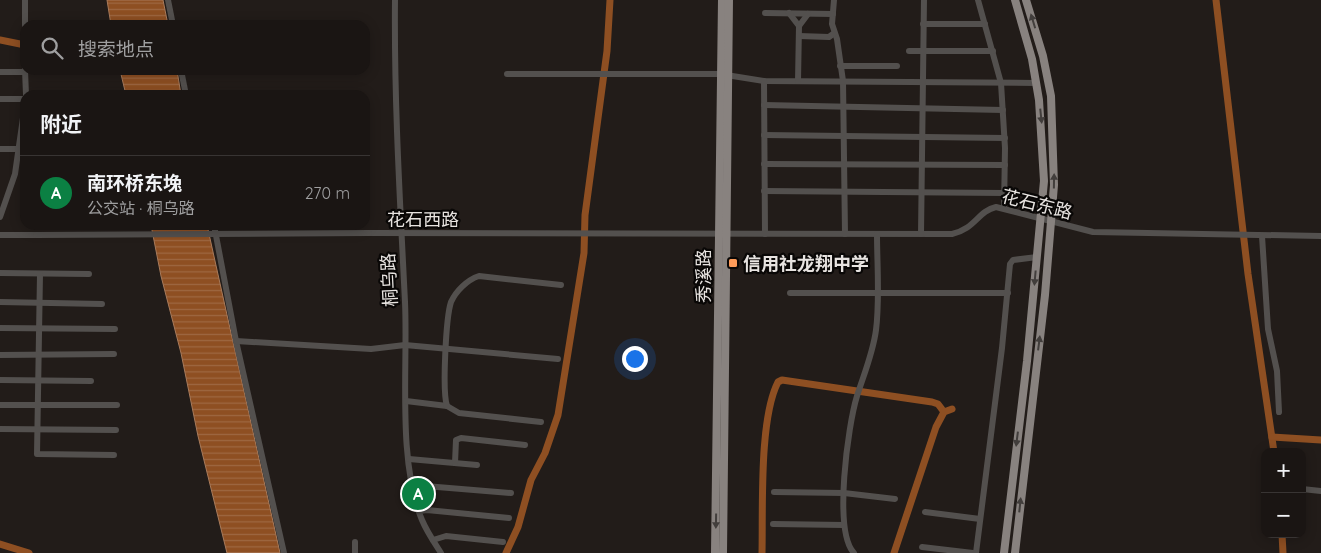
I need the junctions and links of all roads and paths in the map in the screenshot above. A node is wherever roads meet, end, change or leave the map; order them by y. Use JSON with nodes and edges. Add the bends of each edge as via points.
{"nodes":[{"id":1,"x":25,"y":0,"type":"edge"},
{"id":2,"x":168,"y":0,"type":"edge"},
{"id":3,"x":395,"y":0,"type":"edge"},
{"id":4,"x":722,"y":0,"type":"edge"},
{"id":5,"x":729,"y":0,"type":"edge"},
{"id":6,"x":834,"y":0,"type":"edge"},
{"id":7,"x":924,"y":0,"type":"edge"},
{"id":8,"x":978,"y":0,"type":"edge"},
{"id":9,"x":1015,"y":0,"type":"edge"},
{"id":10,"x":1026,"y":0,"type":"edge"},
{"id":11,"x":765,"y":13,"type":"dead end"},
{"id":12,"x":789,"y":13,"type":"junction"},
{"id":13,"x":808,"y":14,"type":"junction"},
{"id":14,"x":833,"y":14,"type":"junction"},
{"id":15,"x":25,"y":20,"type":"edge"},
{"id":16,"x":172,"y":20,"type":"edge"},
{"id":17,"x":923,"y":24,"type":"junction"},
{"id":18,"x":985,"y":24,"type":"junction"},
{"id":19,"x":799,"y":26,"type":"junction"},
{"id":20,"x":834,"y":34,"type":"junction"},
{"id":21,"x":799,"y":36,"type":"junction"},
{"id":22,"x":922,"y":51,"type":"junction"},
{"id":23,"x":993,"y":51,"type":"junction"},
{"id":24,"x":909,"y":52,"type":"dead end"},
{"id":25,"x":840,"y":66,"type":"junction"},
{"id":26,"x":897,"y":66,"type":"dead end"},
{"id":27,"x":20,"y":71,"type":"edge"},
{"id":28,"x":0,"y":72,"type":"edge"},
{"id":29,"x":507,"y":74,"type":"dead end"},
{"id":30,"x":724,"y":74,"type":"junction"},
{"id":31,"x":25,"y":75,"type":"edge"},
{"id":32,"x":183,"y":75,"type":"edge"},
{"id":33,"x":764,"y":81,"type":"junction"},
{"id":34,"x":798,"y":81,"type":"junction"},
{"id":35,"x":843,"y":81,"type":"junction"},
{"id":36,"x":922,"y":82,"type":"junction"},
{"id":37,"x":1001,"y":83,"type":"junction"},
{"id":38,"x":1036,"y":83,"type":"junction"},
{"id":39,"x":26,"y":90,"type":"edge"},
{"id":40,"x":185,"y":90,"type":"edge"},
{"id":41,"x":0,"y":99,"type":"edge"},
{"id":42,"x":20,"y":99,"type":"edge"},
{"id":43,"x":764,"y":106,"type":"junction"},
{"id":44,"x":843,"y":107,"type":"junction"},
{"id":45,"x":922,"y":108,"type":"junction"},
{"id":46,"x":1004,"y":110,"type":"junction"},
{"id":47,"x":764,"y":135,"type":"junction"},
{"id":48,"x":844,"y":136,"type":"junction"},
{"id":49,"x":922,"y":137,"type":"junction"},
{"id":50,"x":1005,"y":138,"type":"junction"},
{"id":51,"x":0,"y":149,"type":"edge"},
{"id":52,"x":20,"y":149,"type":"joint"},
{"id":53,"x":764,"y":164,"type":"junction"},
{"id":54,"x":844,"y":164,"type":"junction"},
{"id":55,"x":922,"y":165,"type":"junction"},
{"id":56,"x":1005,"y":165,"type":"junction"},
{"id":57,"x":764,"y":191,"type":"junction"},
{"id":58,"x":844,"y":192,"type":"junction"},
{"id":59,"x":921,"y":192,"type":"junction"},
{"id":60,"x":1005,"y":193,"type":"junction"},
{"id":61,"x":1004,"y":208,"type":"junction"},
{"id":62,"x":0,"y":217,"type":"edge"},
{"id":63,"x":1041,"y":218,"type":"junction"},
{"id":64,"x":1052,"y":220,"type":"junction"},
{"id":65,"x":215,"y":230,"type":"edge"},
{"id":66,"x":401,"y":234,"type":"junction"},
{"id":67,"x":722,"y":234,"type":"junction"},
{"id":68,"x":765,"y":234,"type":"junction"},
{"id":69,"x":845,"y":234,"type":"junction"},
{"id":70,"x":876,"y":234,"type":"junction"},
{"id":71,"x":921,"y":234,"type":"junction"},
{"id":72,"x":0,"y":235,"type":"edge"},
{"id":73,"x":1259,"y":236,"type":"junction"},
{"id":74,"x":1321,"y":236,"type":"edge"},
{"id":75,"x":1037,"y":257,"type":"junction"},
{"id":76,"x":0,"y":273,"type":"edge"},
{"id":77,"x":40,"y":274,"type":"junction"},
{"id":78,"x":89,"y":274,"type":"dead end"},
{"id":79,"x":561,"y":285,"type":"dead end"},
{"id":80,"x":877,"y":292,"type":"junction"},
{"id":81,"x":790,"y":293,"type":"dead end"},
{"id":82,"x":1008,"y":293,"type":"junction"},
{"id":83,"x":0,"y":302,"type":"edge"},
{"id":84,"x":39,"y":303,"type":"junction"},
{"id":85,"x":102,"y":304,"type":"dead end"},
{"id":86,"x":0,"y":328,"type":"edge"},
{"id":87,"x":39,"y":328,"type":"junction"},
{"id":88,"x":115,"y":329,"type":"dead end"},
{"id":89,"x":236,"y":341,"type":"junction"},
{"id":90,"x":405,"y":345,"type":"junction"},
{"id":91,"x":447,"y":349,"type":"junction"},
{"id":92,"x":114,"y":354,"type":"dead end"},
{"id":93,"x":38,"y":355,"type":"junction"},
{"id":94,"x":0,"y":356,"type":"edge"},
{"id":95,"x":558,"y":359,"type":"dead end"},
{"id":96,"x":0,"y":380,"type":"edge"},
{"id":97,"x":38,"y":381,"type":"junction"},
{"id":98,"x":91,"y":381,"type":"dead end"},
{"id":99,"x":406,"y":401,"type":"junction"},
{"id":100,"x":0,"y":405,"type":"edge"},
{"id":101,"x":38,"y":405,"type":"junction"},
{"id":102,"x":117,"y":405,"type":"dead end"},
{"id":103,"x":447,"y":406,"type":"junction"},
{"id":104,"x":1280,"y":412,"type":"dead end"},
{"id":105,"x":541,"y":422,"type":"dead end"},
{"id":106,"x":0,"y":429,"type":"edge"},
{"id":107,"x":37,"y":429,"type":"junction"},
{"id":108,"x":116,"y":430,"type":"dead end"},
{"id":109,"x":525,"y":445,"type":"dead end"},
{"id":110,"x":114,"y":455,"type":"dead end"},
{"id":111,"x":409,"y":459,"type":"junction"},
{"id":112,"x":455,"y":462,"type":"junction"},
{"id":113,"x":478,"y":465,"type":"dead end"},
{"id":114,"x":413,"y":485,"type":"junction"},
{"id":115,"x":1306,"y":489,"type":"edge"},
{"id":116,"x":1321,"y":491,"type":"edge"},
{"id":117,"x":774,"y":492,"type":"dead end"},
{"id":118,"x":844,"y":493,"type":"junction"},
{"id":119,"x":511,"y":494,"type":"dead end"},
{"id":120,"x":895,"y":499,"type":"dead end"},
{"id":121,"x":419,"y":511,"type":"junction"},
{"id":122,"x":925,"y":512,"type":"dead end"},
{"id":123,"x":509,"y":518,"type":"dead end"},
{"id":124,"x":980,"y":519,"type":"junction"},
{"id":125,"x":773,"y":524,"type":"dead end"},
{"id":126,"x":844,"y":524,"type":"junction"},
{"id":127,"x":433,"y":540,"type":"junction"},
{"id":128,"x":355,"y":542,"type":"dead end"},
{"id":129,"x":503,"y":542,"type":"dead end"},
{"id":130,"x":922,"y":546,"type":"dead end"},
{"id":131,"x":438,"y":551,"type":"edge"},
{"id":132,"x":284,"y":553,"type":"edge"},
{"id":133,"x":355,"y":553,"type":"edge"},
{"id":134,"x":715,"y":553,"type":"edge"},
{"id":135,"x":723,"y":553,"type":"edge"},
{"id":136,"x":854,"y":553,"type":"edge"},
{"id":137,"x":974,"y":553,"type":"edge"},
{"id":138,"x":1004,"y":553,"type":"edge"},
{"id":139,"x":1015,"y":553,"type":"edge"}],
"edges":[{"from":1,"to":15,"type":"street"},
{"from":2,"to":16,"type":"street"},
{"from":3,"to":66,"type":"street","name":"桐乌路"},
{"from":4,"to":30,"type":"main road","name":"秀溪路"},
{"from":5,"to":30,"type":"main road","name":"秀溪路"},
{"from":6,"to":14,"type":"street"},
{"from":7,"to":17,"type":"street"},
{"from":8,"to":18,"type":"street"},
{"from":9,"to":38,"type":"main road"},
{"from":64,"to":10,"type":"main road","one_way":true,"via":[[1054,149],[1051,96]]},
{"from":11,"to":12,"type":"street"},
{"from":12,"to":13,"type":"street"},
{"from":12,"to":19,"type":"street"},
{"from":13,"to":14,"type":"street"},
{"from":13,"to":19,"type":"street"},
{"from":14,"to":20,"type":"street"},
{"from":17,"to":18,"type":"street"},
{"from":17,"to":22,"type":"street"},
{"from":18,"to":23,"type":"street"},
{"from":19,"to":21,"type":"street"},
{"from":20,"to":21,"type":"street","via":[[829,37]]},
{"from":20,"to":25,"type":"street"},
{"from":21,"to":34,"type":"street"},
{"from":22,"to":23,"type":"street"},
{"from":22,"to":24,"type":"street"},
{"from":22,"to":36,"type":"street"},
{"from":23,"to":37,"type":"street"},
{"from":25,"to":26,"type":"street"},
{"from":25,"to":35,"type":"street"},
{"from":27,"to":28,"type":"street"},
{"from":29,"to":30,"type":"street"},
{"from":30,"to":33,"type":"street"},
{"from":30,"to":67,"type":"main road","name":"秀溪路"},
{"from":31,"to":39,"type":"street"},
{"from":32,"to":40,"type":"street"},
{"from":33,"to":34,"type":"street"},
{"from":33,"to":43,"type":"street"},
{"from":34,"to":35,"type":"street"},
{"from":35,"to":36,"type":"street"},
{"from":35,"to":44,"type":"street"},
{"from":36,"to":37,"type":"street"},
{"from":36,"to":45,"type":"street"},
{"from":37,"to":38,"type":"street"},
{"from":37,"to":46,"type":"street"},
{"from":38,"to":63,"type":"main road","one_way":true,"via":[[1043,146]]},
{"from":41,"to":42,"type":"street"},
{"from":43,"to":44,"type":"street"},
{"from":43,"to":47,"type":"street"},
{"from":44,"to":45,"type":"street"},
{"from":44,"to":48,"type":"street"},
{"from":45,"to":46,"type":"street"},
{"from":45,"to":49,"type":"street"},
{"from":46,"to":50,"type":"street"},
{"from":47,"to":48,"type":"street"},
{"from":47,"to":53,"type":"street"},
{"from":48,"to":49,"type":"street"},
{"from":48,"to":54,"type":"street"},
{"from":49,"to":50,"type":"street"},
{"from":49,"to":55,"type":"street"},
{"from":50,"to":56,"type":"street"},
{"from":51,"to":52,"type":"street"},
{"from":52,"to":62,"type":"street"},
{"from":53,"to":54,"type":"street"},
{"from":53,"to":57,"type":"street"},
{"from":54,"to":55,"type":"street"},
{"from":54,"to":58,"type":"street"},
{"from":55,"to":56,"type":"street"},
{"from":55,"to":59,"type":"street"},
{"from":56,"to":60,"type":"street"},
{"from":57,"to":58,"type":"street"},
{"from":57,"to":68,"type":"street"},
{"from":58,"to":59,"type":"street"},
{"from":58,"to":69,"type":"street"},
{"from":59,"to":60,"type":"street"},
{"from":59,"to":71,"type":"street"},
{"from":60,"to":61,"type":"street"},
{"from":61,"to":63,"type":"street","name":"花石东路"},
{"from":61,"to":71,"type":"street","name":"花石东路","via":[[990,208],[964,232]]},
{"from":63,"to":64,"type":"street","name":"花石东路"},
{"from":63,"to":75,"type":"main road"},
{"from":64,"to":73,"type":"street","name":"花石东路","via":[[1093,232]]},
{"from":139,"to":64,"type":"main road","one_way":true},
{"from":65,"to":89,"type":"street"},
{"from":66,"to":67,"type":"street","name":"花石西路"},
{"from":66,"to":72,"type":"street","name":"花石西路","bridge":true},
{"from":66,"to":90,"type":"street","name":"桐乌路"},
{"from":67,"to":68,"type":"street","name":"花石东路"},
{"from":67,"to":134,"type":"main road","name":"秀溪路","one_way":true},
{"from":67,"to":135,"type":"main road","name":"秀溪路"},
{"from":68,"to":69,"type":"street","name":"花石东路"},
{"from":69,"to":70,"type":"street","name":"花石东路"},
{"from":70,"to":71,"type":"street","name":"花石东路"},
{"from":70,"to":80,"type":"street"},
{"from":73,"to":74,"type":"street","name":"花石东路"},
{"from":73,"to":104,"type":"street"},
{"from":75,"to":82,"type":"street","via":[[1013,260]]},
{"from":75,"to":138,"type":"main road","one_way":true},
{"from":76,"to":77,"type":"street"},
{"from":77,"to":78,"type":"street"},
{"from":77,"to":84,"type":"street"},
{"from":79,"to":91,"type":"street","via":[[478,276],[471,279],[460,288],[450,305]]},
{"from":80,"to":81,"type":"street"},
{"from":80,"to":82,"type":"street"},
{"from":80,"to":118,"type":"street","via":[[874,342],[855,404]]},
{"from":82,"to":124,"type":"street"},
{"from":83,"to":84,"type":"street"},
{"from":84,"to":85,"type":"street"},
{"from":84,"to":87,"type":"street"},
{"from":86,"to":87,"type":"street"},
{"from":87,"to":88,"type":"street"},
{"from":87,"to":93,"type":"street"},
{"from":89,"to":90,"type":"street","via":[[371,348]]},
{"from":89,"to":132,"type":"street"},
{"from":90,"to":91,"type":"street"},
{"from":90,"to":99,"type":"street","name":"桐乌路"},
{"from":91,"to":95,"type":"street"},
{"from":91,"to":103,"type":"street","via":[[444,387]]},
{"from":92,"to":93,"type":"street"},
{"from":93,"to":94,"type":"street"},
{"from":93,"to":97,"type":"street"},
{"from":96,"to":97,"type":"street"},
{"from":97,"to":98,"type":"street"},
{"from":97,"to":101,"type":"street"},
{"from":99,"to":103,"type":"street"},
{"from":99,"to":111,"type":"street","name":"桐乌路"},
{"from":100,"to":101,"type":"street"},
{"from":101,"to":102,"type":"street"},
{"from":101,"to":107,"type":"street"},
{"from":103,"to":105,"type":"street","via":[[465,414]]},
{"from":106,"to":107,"type":"street"},
{"from":107,"to":108,"type":"street"},
{"from":107,"to":110,"type":"street","via":[[37,454]]},
{"from":109,"to":112,"type":"street","via":[[462,438],[456,440]]},
{"from":111,"to":112,"type":"street"},
{"from":111,"to":114,"type":"street","name":"桐乌路"},
{"from":112,"to":113,"type":"street"},
{"from":114,"to":119,"type":"street","via":[[430,484]]},
{"from":114,"to":121,"type":"street","name":"桐乌路"},
{"from":115,"to":116,"type":"street"},
{"from":117,"to":118,"type":"street"},
{"from":118,"to":120,"type":"street"},
{"from":118,"to":126,"type":"street"},
{"from":121,"to":123,"type":"street"},
{"from":121,"to":127,"type":"street","name":"桐乌路"},
{"from":122,"to":124,"type":"street"},
{"from":124,"to":137,"type":"street"},
{"from":125,"to":126,"type":"street"},
{"from":126,"to":136,"type":"street","via":[[847,544]]},
{"from":127,"to":129,"type":"street","via":[[446,536]]},
{"from":127,"to":131,"type":"street","name":"桐乌路"},
{"from":128,"to":133,"type":"street"},
{"from":130,"to":137,"type":"street"}]}
